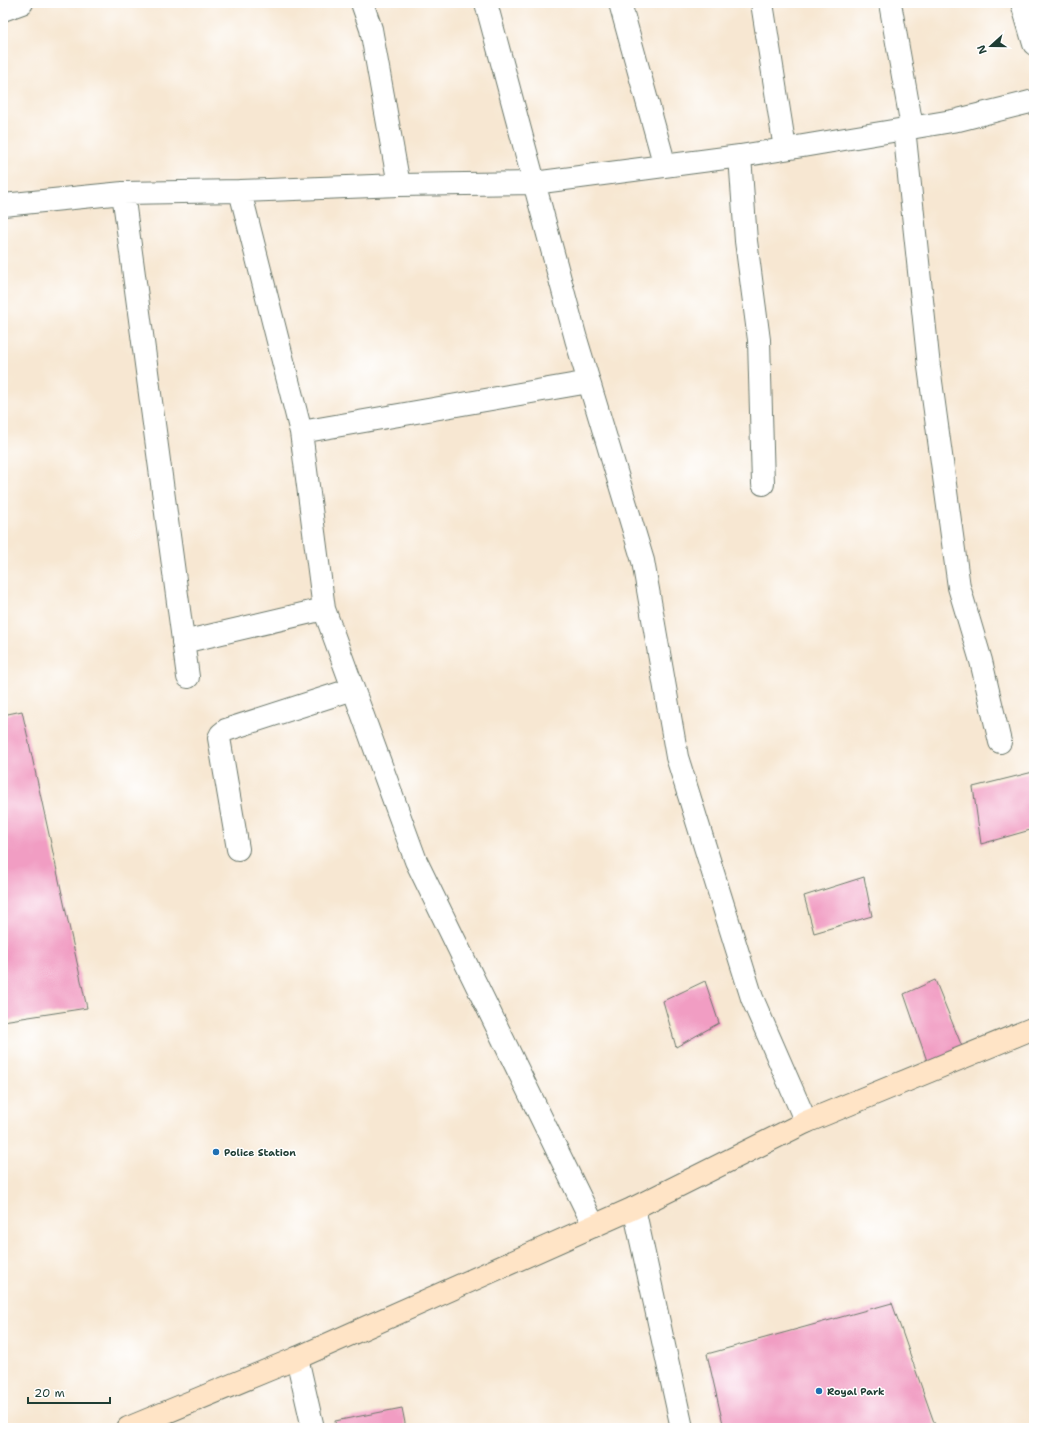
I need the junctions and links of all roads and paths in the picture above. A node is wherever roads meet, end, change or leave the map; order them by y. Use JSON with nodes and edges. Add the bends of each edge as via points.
{"nodes":[{"id":1,"x":22,"y":3,"type":"edge"},
{"id":2,"x":362,"y":3,"type":"edge"},
{"id":3,"x":486,"y":3,"type":"edge"},
{"id":4,"x":620,"y":3,"type":"edge"},
{"id":5,"x":762,"y":3,"type":"edge"},
{"id":6,"x":890,"y":3,"type":"edge"},
{"id":7,"x":1022,"y":3,"type":"edge"},
{"id":8,"x":3,"y":10,"type":"edge"},
{"id":9,"x":1034,"y":44,"type":"edge"},
{"id":10,"x":1034,"y":101,"type":"edge"},
{"id":11,"x":908,"y":128,"type":"junction"},
{"id":12,"x":785,"y":148,"type":"junction"},
{"id":13,"x":740,"y":156,"type":"junction"},
{"id":14,"x":665,"y":166,"type":"junction"},
{"id":15,"x":534,"y":183,"type":"junction"},
{"id":16,"x":399,"y":185,"type":"junction"},
{"id":17,"x":240,"y":191,"type":"junction"},
{"id":18,"x":123,"y":193,"type":"junction"},
{"id":19,"x":3,"y":205,"type":"edge"},
{"id":20,"x":590,"y":382,"type":"junction"},
{"id":21,"x":301,"y":432,"type":"junction"},
{"id":22,"x":763,"y":484,"type":"dead end"},
{"id":23,"x":324,"y":609,"type":"junction"},
{"id":24,"x":183,"y":642,"type":"junction"},
{"id":25,"x":188,"y":677,"type":"dead end"},
{"id":26,"x":353,"y":689,"type":"junction"},
{"id":27,"x":1000,"y":742,"type":"dead end"},
{"id":28,"x":238,"y":848,"type":"dead end"},
{"id":29,"x":1034,"y":1028,"type":"edge"},
{"id":30,"x":806,"y":1122,"type":"junction"},
{"id":31,"x":634,"y":1208,"type":"junction"},
{"id":32,"x":594,"y":1226,"type":"junction"},
{"id":33,"x":297,"y":1358,"type":"junction"},
{"id":34,"x":128,"y":1428,"type":"edge"},
{"id":35,"x":313,"y":1428,"type":"edge"},
{"id":36,"x":682,"y":1428,"type":"edge"}],
"edges":[{"from":1,"to":8,"type":"street"},
{"from":2,"to":16,"type":"street","via":[[371,29]]},
{"from":3,"to":15,"type":"street"},
{"from":4,"to":14,"type":"street"},
{"from":5,"to":12,"type":"street"},
{"from":6,"to":11,"type":"street"},
{"from":7,"to":9,"type":"street"},
{"from":10,"to":11,"type":"street","via":[[958,120]]},
{"from":11,"to":12,"type":"street"},
{"from":11,"to":27,"type":"street","via":[[929,367],[959,587],[981,661]]},
{"from":12,"to":13,"type":"street"},
{"from":13,"to":14,"type":"street"},
{"from":13,"to":22,"type":"street","via":[[746,241],[759,340]]},
{"from":14,"to":15,"type":"street"},
{"from":15,"to":16,"type":"street"},
{"from":15,"to":20,"type":"street"},
{"from":16,"to":17,"type":"street"},
{"from":17,"to":18,"type":"street"},
{"from":17,"to":21,"type":"street"},
{"from":18,"to":19,"type":"street"},
{"from":18,"to":24,"type":"street"},
{"from":20,"to":21,"type":"street"},
{"from":20,"to":30,"type":"street","via":[[643,561],[677,756],[752,998]]},
{"from":21,"to":23,"type":"street"},
{"from":23,"to":24,"type":"street"},
{"from":23,"to":26,"type":"street"},
{"from":24,"to":25,"type":"street"},
{"from":26,"to":28,"type":"street","via":[[226,730],[221,734],[219,738]]},
{"from":26,"to":32,"type":"street","via":[[416,861]]},
{"from":29,"to":30,"type":"main road"},
{"from":30,"to":31,"type":"main road"},
{"from":31,"to":32,"type":"main road"},
{"from":31,"to":36,"type":"street"},
{"from":32,"to":33,"type":"main road"},
{"from":33,"to":34,"type":"main road"},
{"from":33,"to":35,"type":"street"}]}
